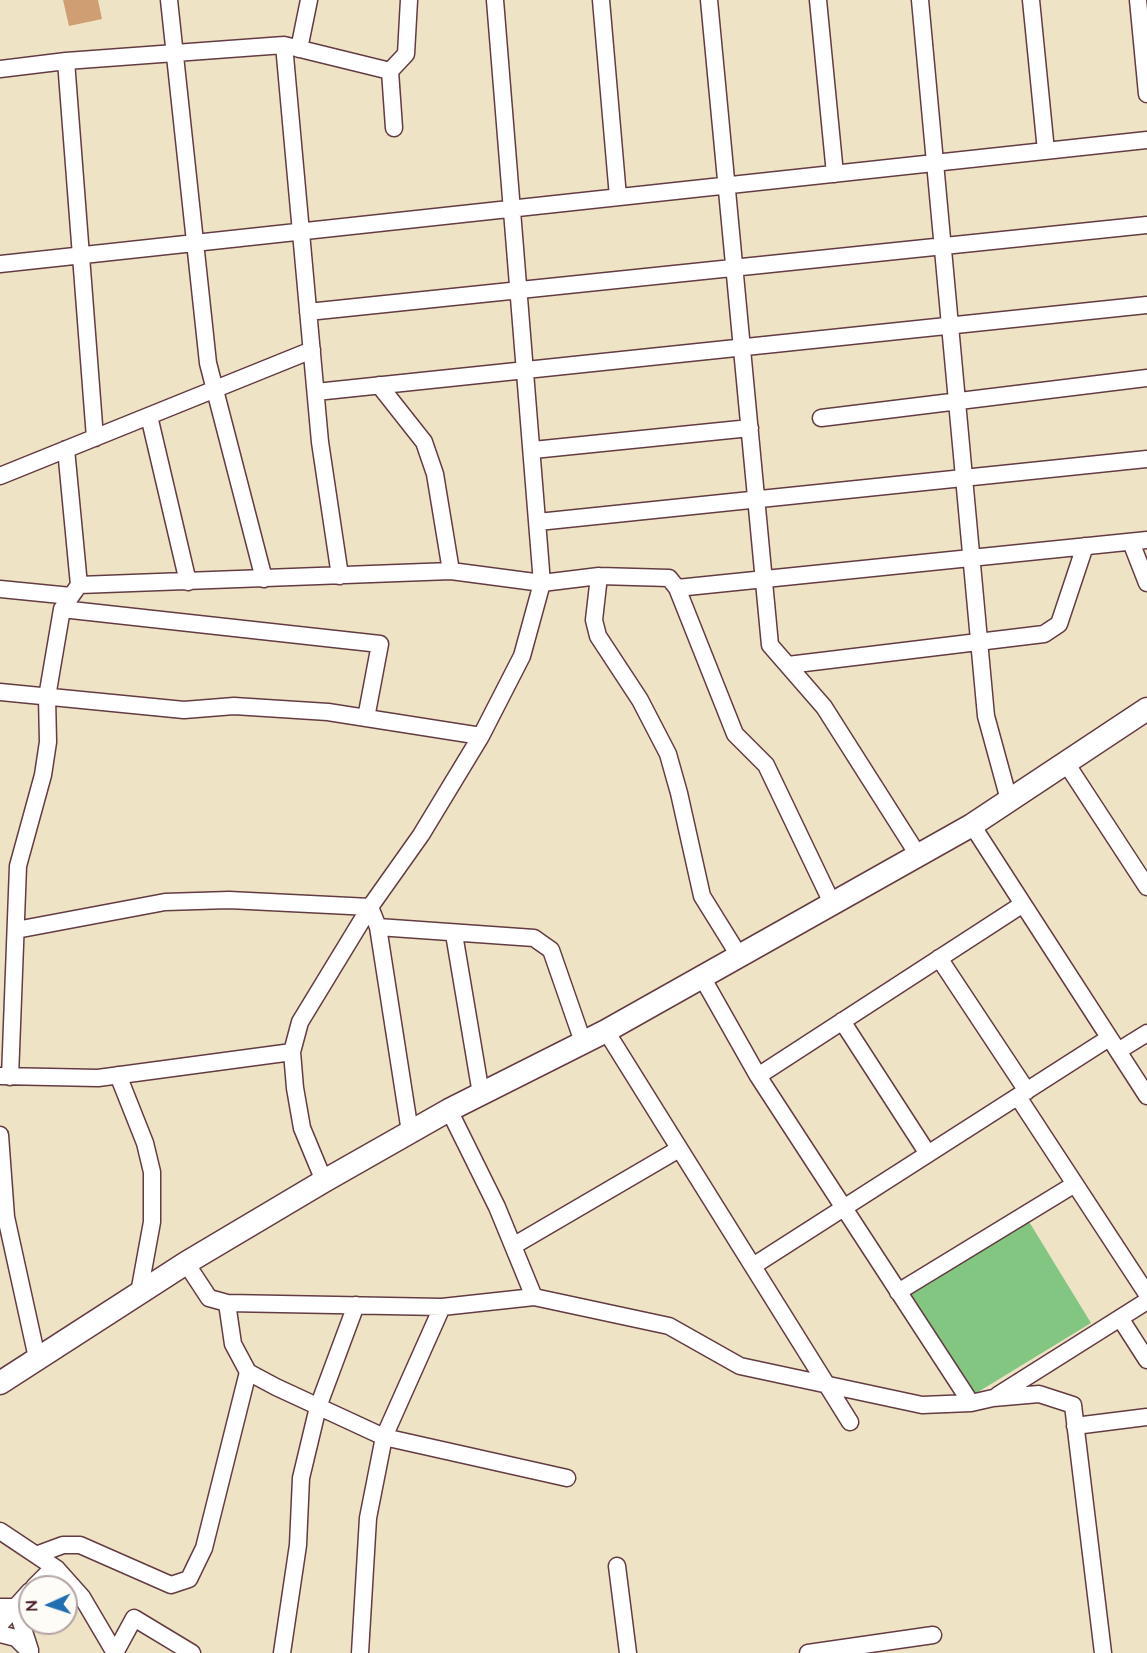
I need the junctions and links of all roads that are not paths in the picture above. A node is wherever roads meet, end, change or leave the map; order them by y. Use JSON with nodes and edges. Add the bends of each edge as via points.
{"nodes":[{"id":1,"x":169,"y":0,"type":"edge"},
{"id":2,"x":309,"y":0,"type":"edge"},
{"id":3,"x":409,"y":0,"type":"edge"},
{"id":4,"x":495,"y":0,"type":"edge"},
{"id":5,"x":601,"y":0,"type":"edge"},
{"id":6,"x":709,"y":0,"type":"edge"},
{"id":7,"x":818,"y":0,"type":"edge"},
{"id":8,"x":920,"y":0,"type":"edge"},
{"id":9,"x":1031,"y":0,"type":"edge"},
{"id":10,"x":1138,"y":0,"type":"edge"},
{"id":11,"x":292,"y":47,"type":"junction"},
{"id":12,"x":174,"y":53,"type":"junction"},
{"id":13,"x":66,"y":61,"type":"junction"},
{"id":14,"x":0,"y":69,"type":"edge"},
{"id":15,"x":390,"y":71,"type":"junction"},
{"id":16,"x":1147,"y":93,"type":"edge"},
{"id":17,"x":394,"y":128,"type":"dead end"},
{"id":18,"x":1147,"y":140,"type":"edge"},
{"id":19,"x":1046,"y":151,"type":"junction"},
{"id":20,"x":935,"y":163,"type":"junction"},
{"id":21,"x":835,"y":174,"type":"junction"},
{"id":22,"x":727,"y":185,"type":"junction"},
{"id":23,"x":618,"y":197,"type":"junction"},
{"id":24,"x":511,"y":209,"type":"junction"},
{"id":25,"x":1147,"y":225,"type":"edge"},
{"id":26,"x":301,"y":231,"type":"junction"},
{"id":27,"x":194,"y":243,"type":"junction"},
{"id":28,"x":943,"y":248,"type":"junction"},
{"id":29,"x":82,"y":255,"type":"junction"},
{"id":30,"x":0,"y":264,"type":"edge"},
{"id":31,"x":734,"y":268,"type":"junction"},
{"id":32,"x":518,"y":291,"type":"junction"},
{"id":33,"x":1147,"y":305,"type":"edge"},
{"id":34,"x":308,"y":312,"type":"junction"},
{"id":35,"x":950,"y":326,"type":"junction"},
{"id":36,"x":742,"y":347,"type":"junction"},
{"id":37,"x":312,"y":350,"type":"junction"},
{"id":38,"x":525,"y":370,"type":"junction"},
{"id":39,"x":1147,"y":378,"type":"edge"},
{"id":40,"x":379,"y":385,"type":"junction"},
{"id":41,"x":214,"y":390,"type":"junction"},
{"id":42,"x":316,"y":392,"type":"junction"},
{"id":43,"x":957,"y":401,"type":"junction"},
{"id":44,"x":149,"y":416,"type":"junction"},
{"id":45,"x":821,"y":418,"type":"dead end"},
{"id":46,"x":750,"y":428,"type":"junction"},
{"id":47,"x":95,"y":438,"type":"junction"},
{"id":48,"x":66,"y":449,"type":"junction"},
{"id":49,"x":533,"y":450,"type":"junction"},
{"id":50,"x":1147,"y":459,"type":"edge"},
{"id":51,"x":0,"y":476,"type":"edge"},
{"id":52,"x":964,"y":478,"type":"junction"},
{"id":53,"x":757,"y":500,"type":"junction"},
{"id":54,"x":538,"y":522,"type":"junction"},
{"id":55,"x":1139,"y":541,"type":"edge"},
{"id":56,"x":1085,"y":546,"type":"junction"},
{"id":57,"x":972,"y":558,"type":"junction"},
{"id":58,"x":451,"y":571,"type":"junction"},
{"id":59,"x":340,"y":576,"type":"junction"},
{"id":60,"x":599,"y":576,"type":"junction"},
{"id":61,"x":264,"y":579,"type":"junction"},
{"id":62,"x":764,"y":579,"type":"junction"},
{"id":63,"x":188,"y":582,"type":"junction"},
{"id":64,"x":542,"y":583,"type":"junction"},
{"id":65,"x":1147,"y":583,"type":"edge"},
{"id":66,"x":677,"y":588,"type":"junction"},
{"id":67,"x":0,"y":589,"type":"edge"},
{"id":68,"x":70,"y":596,"type":"junction"},
{"id":69,"x":979,"y":640,"type":"junction"},
{"id":70,"x":788,"y":665,"type":"junction"},
{"id":71,"x":0,"y":692,"type":"edge"},
{"id":72,"x":47,"y":697,"type":"junction"},
{"id":73,"x":1147,"y":711,"type":"edge"},
{"id":74,"x":366,"y":718,"type":"junction"},
{"id":75,"x":481,"y":736,"type":"junction"},
{"id":76,"x":1066,"y":763,"type":"junction"},
{"id":77,"x":1009,"y":800,"type":"junction"},
{"id":78,"x":972,"y":825,"type":"junction"},
{"id":79,"x":918,"y":855,"type":"junction"},
{"id":80,"x":1147,"y":887,"type":"edge"},
{"id":81,"x":832,"y":903,"type":"junction"},
{"id":82,"x":1023,"y":904,"type":"junction"},
{"id":83,"x":370,"y":907,"type":"junction"},
{"id":84,"x":378,"y":927,"type":"junction"},
{"id":85,"x":16,"y":930,"type":"junction"},
{"id":86,"x":454,"y":934,"type":"junction"},
{"id":87,"x":738,"y":954,"type":"junction"},
{"id":88,"x":939,"y":958,"type":"junction"},
{"id":89,"x":702,"y":977,"type":"junction"},
{"id":90,"x":842,"y":1021,"type":"junction"},
{"id":91,"x":606,"y":1031,"type":"junction"},
{"id":92,"x":1147,"y":1033,"type":"edge"},
{"id":93,"x":583,"y":1042,"type":"junction"},
{"id":94,"x":1114,"y":1045,"type":"junction"},
{"id":95,"x":292,"y":1052,"type":"junction"},
{"id":96,"x":118,"y":1075,"type":"junction"},
{"id":97,"x":5,"y":1076,"type":"edge"},
{"id":98,"x":758,"y":1076,"type":"junction"},
{"id":99,"x":482,"y":1094,"type":"junction"},
{"id":100,"x":1022,"y":1094,"type":"junction"},
{"id":101,"x":1147,"y":1096,"type":"edge"},
{"id":102,"x":449,"y":1110,"type":"junction"},
{"id":103,"x":410,"y":1132,"type":"junction"},
{"id":104,"x":0,"y":1135,"type":"edge"},
{"id":105,"x":679,"y":1149,"type":"junction"},
{"id":106,"x":928,"y":1154,"type":"junction"},
{"id":107,"x":324,"y":1181,"type":"junction"},
{"id":108,"x":1075,"y":1184,"type":"junction"},
{"id":109,"x":844,"y":1208,"type":"junction"},
{"id":110,"x":513,"y":1246,"type":"junction"},
{"id":111,"x":186,"y":1263,"type":"junction"},
{"id":112,"x":753,"y":1266,"type":"junction"},
{"id":113,"x":898,"y":1292,"type":"junction"},
{"id":114,"x":139,"y":1293,"type":"junction"},
{"id":115,"x":1147,"y":1294,"type":"edge"},
{"id":116,"x":534,"y":1297,"type":"junction"},
{"id":117,"x":1147,"y":1301,"type":"edge"},
{"id":118,"x":227,"y":1303,"type":"junction"},
{"id":119,"x":356,"y":1305,"type":"junction"},
{"id":120,"x":442,"y":1307,"type":"junction"},
{"id":121,"x":1120,"y":1318,"type":"junction"},
{"id":122,"x":37,"y":1358,"type":"junction"},
{"id":123,"x":1147,"y":1360,"type":"edge"},
{"id":124,"x":248,"y":1372,"type":"junction"},
{"id":125,"x":0,"y":1383,"type":"edge"},
{"id":126,"x":827,"y":1385,"type":"junction"},
{"id":127,"x":993,"y":1398,"type":"junction"},
{"id":128,"x":971,"y":1403,"type":"junction"},
{"id":129,"x":318,"y":1407,"type":"junction"},
{"id":130,"x":1147,"y":1417,"type":"edge"},
{"id":131,"x":850,"y":1422,"type":"dead end"},
{"id":132,"x":1076,"y":1426,"type":"junction"},
{"id":133,"x":384,"y":1437,"type":"junction"},
{"id":134,"x":567,"y":1478,"type":"dead end"},
{"id":135,"x":0,"y":1531,"type":"edge"},
{"id":136,"x":36,"y":1555,"type":"junction"},
{"id":137,"x":616,"y":1566,"type":"dead end"},
{"id":138,"x":54,"y":1567,"type":"junction"},
{"id":139,"x":46,"y":1575,"type":"edge"},
{"id":140,"x":18,"y":1602,"type":"edge"},
{"id":141,"x":3,"y":1618,"type":"edge"},
{"id":142,"x":933,"y":1635,"type":"dead end"},
{"id":143,"x":881,"y":1648,"type":"edge"},
{"id":144,"x":30,"y":1652,"type":"edge"},
{"id":145,"x":115,"y":1653,"type":"edge"},
{"id":146,"x":192,"y":1653,"type":"edge"},
{"id":147,"x":282,"y":1653,"type":"edge"},
{"id":148,"x":360,"y":1653,"type":"edge"},
{"id":149,"x":628,"y":1653,"type":"edge"},
{"id":150,"x":808,"y":1653,"type":"edge"},
{"id":151,"x":1103,"y":1653,"type":"edge"}],
"edges":[{"from":1,"to":12,"type":"street"},
{"from":2,"to":11,"type":"street"},
{"from":3,"to":15,"type":"street","via":[[406,54]]},
{"from":4,"to":24,"type":"street"},
{"from":5,"to":23,"type":"street"},
{"from":6,"to":22,"type":"street"},
{"from":7,"to":21,"type":"street"},
{"from":8,"to":20,"type":"street"},
{"from":9,"to":19,"type":"street"},
{"from":10,"to":16,"type":"street"},
{"from":11,"to":12,"type":"street"},
{"from":11,"to":15,"type":"street"},
{"from":11,"to":26,"type":"street"},
{"from":12,"to":13,"type":"street"},
{"from":12,"to":27,"type":"street"},
{"from":13,"to":14,"type":"street"},
{"from":13,"to":29,"type":"street"},
{"from":15,"to":17,"type":"street"},
{"from":18,"to":19,"type":"street"},
{"from":19,"to":20,"type":"street"},
{"from":20,"to":21,"type":"street"},
{"from":20,"to":28,"type":"street"},
{"from":21,"to":22,"type":"street"},
{"from":22,"to":23,"type":"street"},
{"from":22,"to":31,"type":"street"},
{"from":23,"to":24,"type":"street"},
{"from":24,"to":26,"type":"street"},
{"from":24,"to":32,"type":"street"},
{"from":25,"to":28,"type":"street"},
{"from":26,"to":27,"type":"street"},
{"from":26,"to":34,"type":"street"},
{"from":27,"to":29,"type":"street"},
{"from":27,"to":41,"type":"street"},
{"from":28,"to":31,"type":"street"},
{"from":28,"to":35,"type":"street"},
{"from":29,"to":30,"type":"street"},
{"from":29,"to":47,"type":"street"},
{"from":31,"to":32,"type":"street"},
{"from":31,"to":36,"type":"street"},
{"from":32,"to":34,"type":"street"},
{"from":32,"to":38,"type":"street"},
{"from":33,"to":35,"type":"street"},
{"from":34,"to":37,"type":"street"},
{"from":35,"to":36,"type":"street"},
{"from":35,"to":43,"type":"street"},
{"from":36,"to":38,"type":"street"},
{"from":36,"to":46,"type":"street"},
{"from":37,"to":41,"type":"street"},
{"from":37,"to":42,"type":"street"},
{"from":38,"to":40,"type":"street"},
{"from":38,"to":49,"type":"street"},
{"from":39,"to":43,"type":"street"},
{"from":40,"to":42,"type":"street"},
{"from":40,"to":58,"type":"street","via":[[424,442],[435,474]]},
{"from":41,"to":44,"type":"street"},
{"from":41,"to":61,"type":"street"},
{"from":42,"to":59,"type":"street"},
{"from":43,"to":45,"type":"street"},
{"from":43,"to":52,"type":"street"},
{"from":44,"to":47,"type":"street"},
{"from":44,"to":63,"type":"street"},
{"from":46,"to":49,"type":"street"},
{"from":46,"to":53,"type":"street"},
{"from":47,"to":48,"type":"street"},
{"from":48,"to":51,"type":"street"},
{"from":48,"to":68,"type":"street"},
{"from":49,"to":54,"type":"street"},
{"from":50,"to":52,"type":"street"},
{"from":52,"to":53,"type":"street"},
{"from":52,"to":57,"type":"street"},
{"from":53,"to":54,"type":"street"},
{"from":53,"to":62,"type":"street"},
{"from":54,"to":64,"type":"street"},
{"from":55,"to":56,"type":"street"},
{"from":55,"to":65,"type":"street"},
{"from":56,"to":57,"type":"street"},
{"from":56,"to":69,"type":"street","via":[[1059,624],[1044,634]]},
{"from":57,"to":62,"type":"street"},
{"from":57,"to":69,"type":"street"},
{"from":58,"to":59,"type":"street"},
{"from":58,"to":64,"type":"street"},
{"from":59,"to":61,"type":"street"},
{"from":60,"to":64,"type":"street"},
{"from":60,"to":66,"type":"street","via":[[669,578]]},
{"from":60,"to":87,"type":"street","via":[[594,620],[598,636],[640,700],[668,754],[702,896]]},
{"from":61,"to":63,"type":"street"},
{"from":62,"to":66,"type":"street"},
{"from":62,"to":70,"type":"street","via":[[770,645]]},
{"from":63,"to":68,"type":"street"},
{"from":64,"to":75,"type":"street","via":[[522,656]]},
{"from":66,"to":81,"type":"street","via":[[735,734],[766,765]]},
{"from":67,"to":68,"type":"street"},
{"from":68,"to":72,"type":"street"},
{"from":68,"to":74,"type":"street","via":[[380,644]]},
{"from":69,"to":70,"type":"street"},
{"from":69,"to":77,"type":"street","via":[[986,716]]},
{"from":70,"to":79,"type":"street","via":[[836,724]]},
{"from":71,"to":72,"type":"street"},
{"from":72,"to":74,"type":"street","via":[[184,710],[234,706]]},
{"from":72,"to":85,"type":"street","via":[[48,742],[32,824],[18,866]]},
{"from":73,"to":76,"type":"main road"},
{"from":74,"to":75,"type":"street"},
{"from":75,"to":83,"type":"street","via":[[421,835]]},
{"from":76,"to":77,"type":"main road"},
{"from":76,"to":80,"type":"street"},
{"from":77,"to":78,"type":"main road"},
{"from":78,"to":79,"type":"main road"},
{"from":78,"to":82,"type":"street"},
{"from":79,"to":81,"type":"main road"},
{"from":81,"to":87,"type":"main road"},
{"from":82,"to":88,"type":"street"},
{"from":82,"to":94,"type":"street"},
{"from":83,"to":84,"type":"street"},
{"from":83,"to":85,"type":"street","via":[[229,900],[165,902]]},
{"from":83,"to":95,"type":"street","via":[[300,1022]]},
{"from":84,"to":86,"type":"street"},
{"from":84,"to":103,"type":"street"},
{"from":85,"to":97,"type":"street"},
{"from":86,"to":93,"type":"street","via":[[534,938],[551,950]]},
{"from":86,"to":99,"type":"street"},
{"from":87,"to":89,"type":"main road"},
{"from":88,"to":90,"type":"street"},
{"from":88,"to":100,"type":"street"},
{"from":89,"to":91,"type":"main road"},
{"from":89,"to":98,"type":"street"},
{"from":90,"to":98,"type":"street"},
{"from":90,"to":106,"type":"street"},
{"from":91,"to":93,"type":"main road"},
{"from":91,"to":105,"type":"street"},
{"from":92,"to":94,"type":"street"},
{"from":93,"to":99,"type":"main road"},
{"from":94,"to":100,"type":"street"},
{"from":94,"to":101,"type":"street"},
{"from":95,"to":96,"type":"street"},
{"from":95,"to":107,"type":"street","via":[[302,1128]]},
{"from":96,"to":97,"type":"street"},
{"from":96,"to":114,"type":"street","via":[[152,1172],[152,1222]]},
{"from":98,"to":109,"type":"street"},
{"from":99,"to":102,"type":"main road"},
{"from":100,"to":106,"type":"street"},
{"from":100,"to":108,"type":"street"},
{"from":102,"to":103,"type":"main road"},
{"from":102,"to":110,"type":"street"},
{"from":103,"to":107,"type":"main road"},
{"from":104,"to":122,"type":"street","via":[[6,1217]]},
{"from":105,"to":110,"type":"street"},
{"from":105,"to":112,"type":"street"},
{"from":106,"to":109,"type":"street"},
{"from":107,"to":111,"type":"main road"},
{"from":108,"to":113,"type":"street"},
{"from":108,"to":115,"type":"street"},
{"from":109,"to":112,"type":"street"},
{"from":109,"to":113,"type":"street"},
{"from":110,"to":116,"type":"street"},
{"from":111,"to":114,"type":"main road"},
{"from":111,"to":118,"type":"street","via":[[209,1298]]},
{"from":112,"to":126,"type":"street"},
{"from":113,"to":128,"type":"street"},
{"from":114,"to":122,"type":"main road"},
{"from":116,"to":120,"type":"street"},
{"from":116,"to":126,"type":"street","via":[[669,1326],[740,1366]]},
{"from":117,"to":121,"type":"street"},
{"from":118,"to":119,"type":"street"},
{"from":118,"to":124,"type":"street","via":[[234,1344]]},
{"from":119,"to":120,"type":"street"},
{"from":119,"to":129,"type":"street"},
{"from":120,"to":133,"type":"street"},
{"from":121,"to":123,"type":"street"},
{"from":121,"to":127,"type":"street"},
{"from":122,"to":125,"type":"main road"},
{"from":124,"to":129,"type":"street"},
{"from":124,"to":136,"type":"street","via":[[204,1548],[189,1579],[171,1585],[80,1545],[63,1545]]},
{"from":126,"to":128,"type":"street","via":[[922,1404]]},
{"from":126,"to":131,"type":"street"},
{"from":127,"to":128,"type":"street"},
{"from":127,"to":132,"type":"street","via":[[1039,1394],[1073,1405]]},
{"from":129,"to":133,"type":"street"},
{"from":129,"to":147,"type":"street","via":[[301,1478],[298,1545]]},
{"from":130,"to":132,"type":"street"},
{"from":132,"to":151,"type":"street"},
{"from":133,"to":134,"type":"street"},
{"from":133,"to":148,"type":"street","via":[[368,1518]]},
{"from":135,"to":136,"type":"street"},
{"from":136,"to":138,"type":"street"},
{"from":137,"to":149,"type":"street"},
{"from":138,"to":139,"type":"street"},
{"from":138,"to":145,"type":"street","via":[[82,1597]]},
{"from":140,"to":141,"type":"street"},
{"from":141,"to":144,"type":"street"},
{"from":141,"to":144,"type":"street","via":[[18,1613]]},
{"from":142,"to":143,"type":"street"},
{"from":143,"to":150,"type":"street"},
{"from":145,"to":146,"type":"street","via":[[134,1618]]}]}
